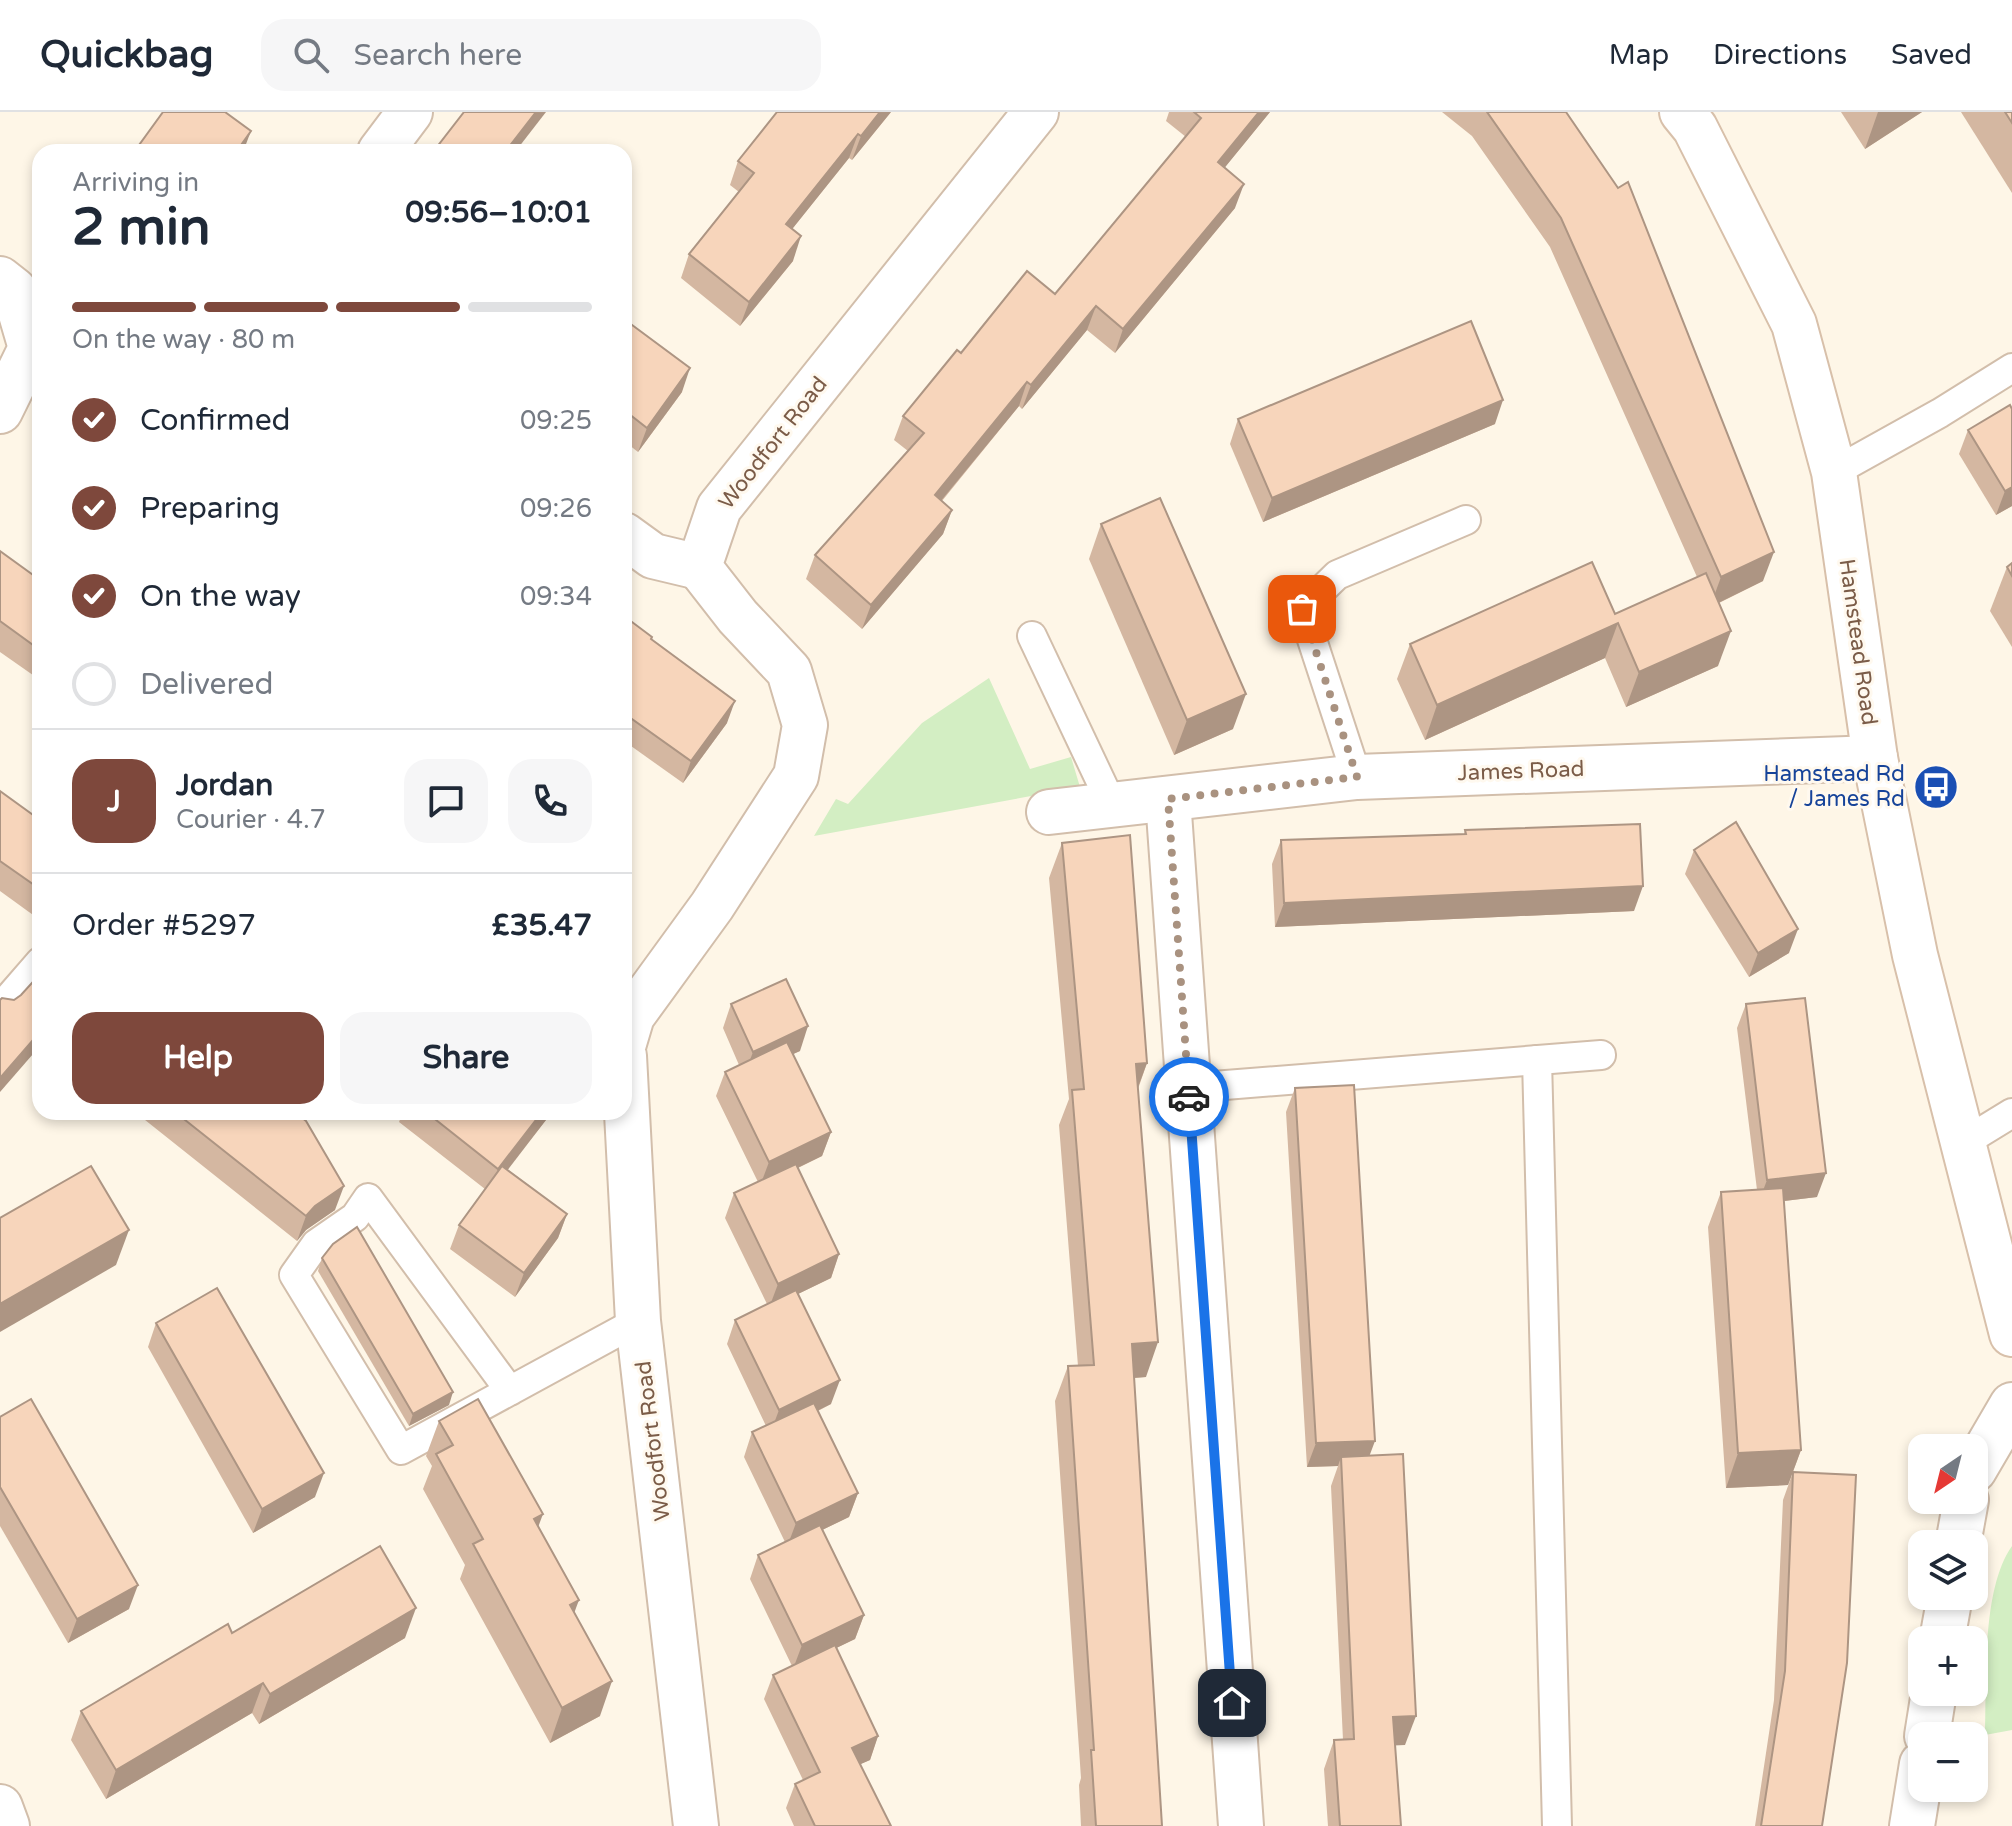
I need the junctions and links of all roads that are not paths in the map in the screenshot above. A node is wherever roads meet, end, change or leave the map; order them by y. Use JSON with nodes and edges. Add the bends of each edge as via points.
{"nodes":[{"id":1,"x":410,"y":112,"type":"edge"},
{"id":2,"x":1036,"y":112,"type":"edge"},
{"id":3,"x":1682,"y":112,"type":"edge"},
{"id":4,"x":386,"y":144,"type":"edge"},
{"id":5,"x":0,"y":279,"type":"edge"},
{"id":6,"x":2012,"y":368,"type":"edge"},
{"id":7,"x":0,"y":411,"type":"edge"},
{"id":8,"x":1834,"y":472,"type":"junction"},
{"id":9,"x":1466,"y":520,"type":"dead end"},
{"id":10,"x":632,"y":541,"type":"edge"},
{"id":11,"x":699,"y":567,"type":"junction"},
{"id":12,"x":1032,"y":636,"type":"dead end"},
{"id":13,"x":1875,"y":758,"type":"junction"},
{"id":14,"x":1357,"y":777,"type":"junction"},
{"id":15,"x":1168,"y":799,"type":"junction"},
{"id":16,"x":1112,"y":805,"type":"junction"},
{"id":17,"x":1049,"y":812,"type":"dead end"},
{"id":18,"x":32,"y":971,"type":"edge"},
{"id":19,"x":0,"y":1008,"type":"edge"},
{"id":20,"x":632,"y":1016,"type":"edge"},
{"id":21,"x":1601,"y":1055,"type":"dead end"},
{"id":22,"x":1537,"y":1060,"type":"junction"},
{"id":23,"x":1188,"y":1088,"type":"junction"},
{"id":24,"x":2012,"y":1113,"type":"edge"},
{"id":25,"x":627,"y":1120,"type":"edge"},
{"id":26,"x":1963,"y":1143,"type":"junction"},
{"id":27,"x":638,"y":1321,"type":"junction"},
{"id":28,"x":2012,"y":1334,"type":"edge"},
{"id":29,"x":510,"y":1391,"type":"junction"},
{"id":30,"x":2012,"y":1405,"type":"edge"},
{"id":31,"x":1988,"y":1446,"type":"edge"},
{"id":32,"x":1916,"y":1802,"type":"edge"},
{"id":33,"x":0,"y":1807,"type":"edge"},
{"id":34,"x":7,"y":1826,"type":"edge"},
{"id":35,"x":696,"y":1826,"type":"edge"},
{"id":36,"x":1241,"y":1826,"type":"edge"},
{"id":37,"x":1557,"y":1826,"type":"edge"},
{"id":38,"x":1912,"y":1826,"type":"edge"}],
"edges":[{"from":1,"to":4,"type":"street"},
{"from":2,"to":11,"type":"street","name":"Woodfort Road","via":[[719,508]]},
{"from":3,"to":8,"type":"street","name":"Hamstead Road","via":[[1695,128],[1794,324]]},
{"from":5,"to":7,"type":"street","via":[[14,290],[31,348]]},
{"from":6,"to":8,"type":"lane"},
{"from":8,"to":13,"type":"street","name":"Hamstead Road"},
{"from":9,"to":14,"type":"lane","via":[[1337,575],[1302,609]]},
{"from":10,"to":11,"type":"street","via":[[653,556]]},
{"from":11,"to":20,"type":"street","via":[[789,671],[805,725],[796,776]]},
{"from":12,"to":16,"type":"lane"},
{"from":13,"to":14,"type":"street","name":"James Road"},
{"from":13,"to":26,"type":"street","name":"Hamstead Road","via":[[1915,955]]},
{"from":14,"to":15,"type":"street","name":"James Road"},
{"from":15,"to":16,"type":"street","name":"James Road"},
{"from":15,"to":23,"type":"street"},
{"from":16,"to":17,"type":"street","name":"James Road"},
{"from":18,"to":19,"type":"lane"},
{"from":21,"to":22,"type":"lane"},
{"from":22,"to":23,"type":"lane"},
{"from":22,"to":37,"type":"lane"},
{"from":23,"to":36,"type":"street"},
{"from":24,"to":26,"type":"lane"},
{"from":25,"to":27,"type":"street","name":"Woodfort Road"},
{"from":26,"to":28,"type":"street","name":"Hamstead Road"},
{"from":27,"to":29,"type":"lane"},
{"from":27,"to":35,"type":"street","name":"Woodfort Road"},
{"from":29,"to":29,"type":"lane","via":[[401,1450],[294,1275],[316,1244],[355,1217],[368,1198]]},
{"from":30,"to":31,"type":"street"},
{"from":32,"to":38,"type":"street"},
{"from":33,"to":34,"type":"street"}]}
